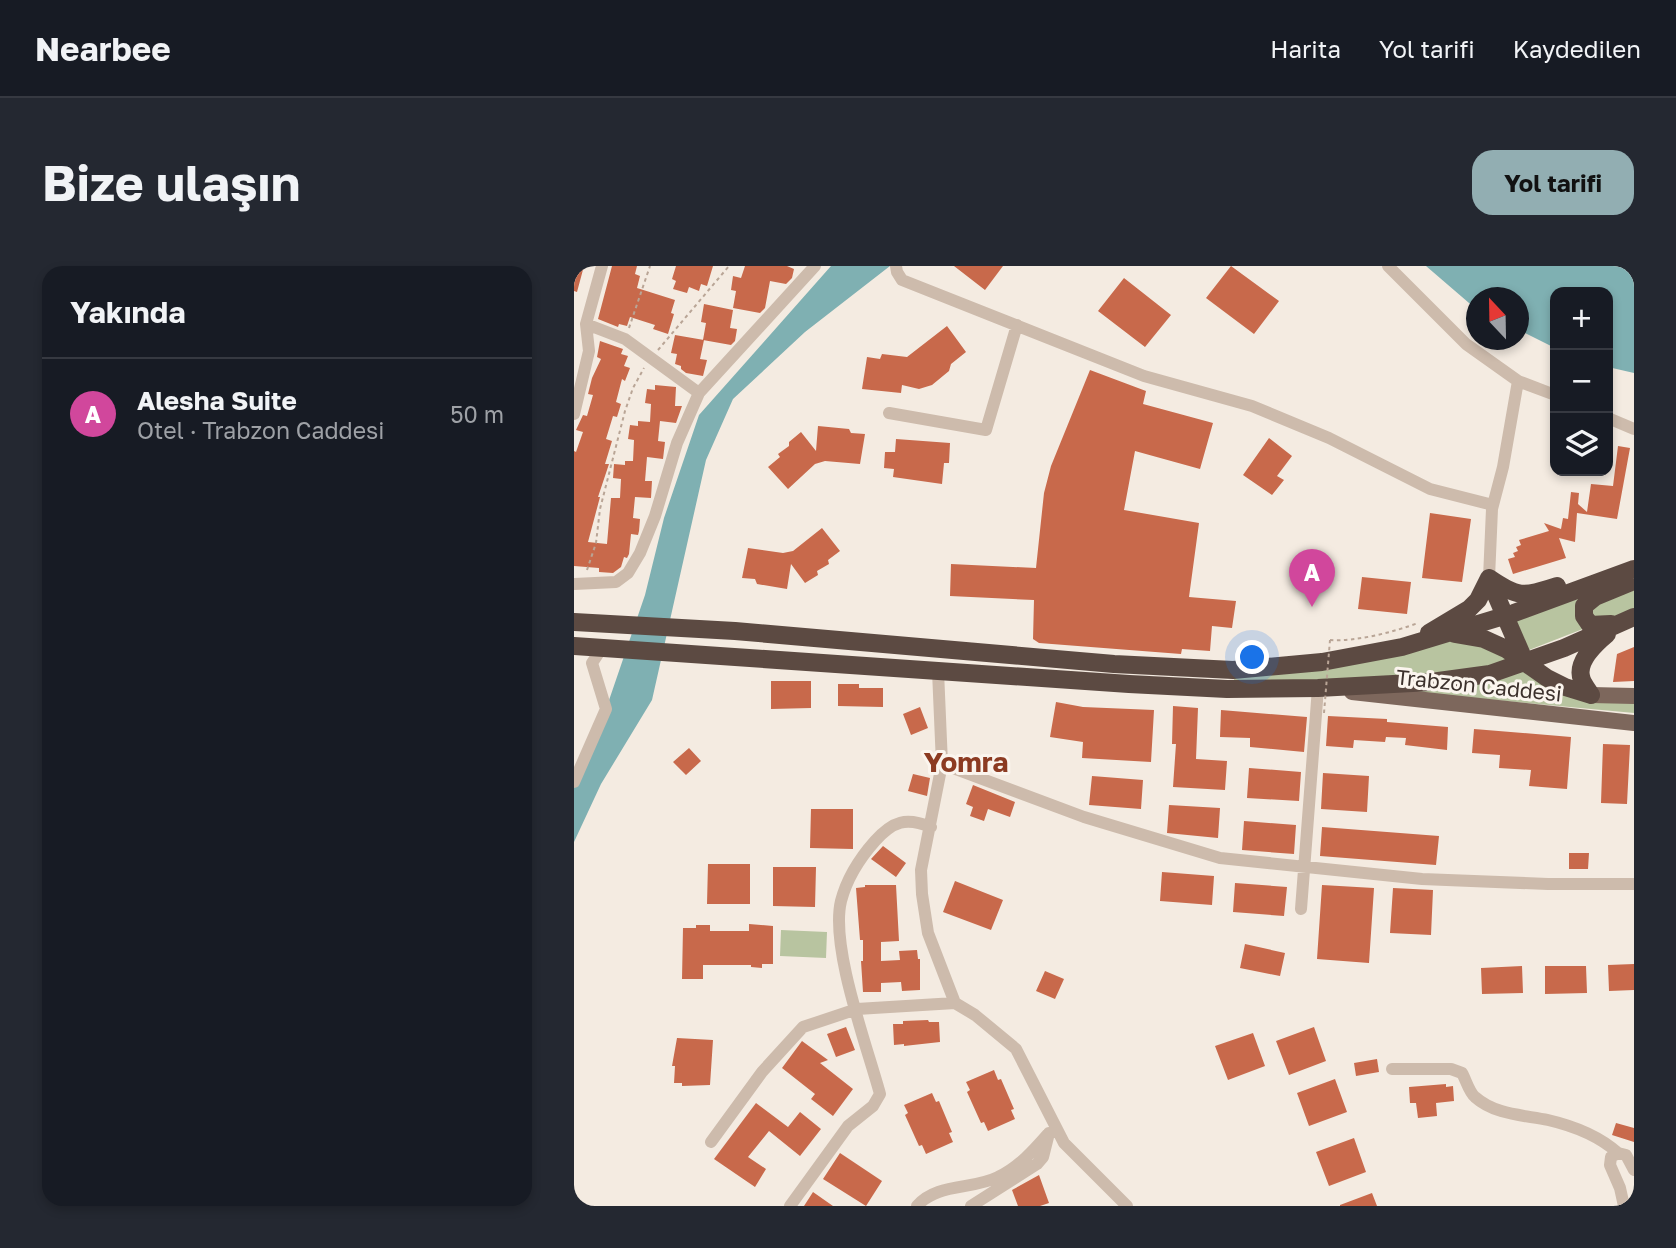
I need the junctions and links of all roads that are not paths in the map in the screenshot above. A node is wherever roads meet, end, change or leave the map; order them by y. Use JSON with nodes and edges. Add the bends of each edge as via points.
{"nodes":[{"id":1,"x":602,"y":266,"type":"edge"},
{"id":2,"x":815,"y":266,"type":"edge"},
{"id":3,"x":896,"y":266,"type":"edge"},
{"id":4,"x":1388,"y":266,"type":"edge"},
{"id":5,"x":586,"y":324,"type":"junction"},
{"id":6,"x":1017,"y":325,"type":"junction"},
{"id":7,"x":1518,"y":381,"type":"junction"},
{"id":8,"x":699,"y":393,"type":"junction"},
{"id":9,"x":1550,"y":393,"type":"edge"},
{"id":10,"x":889,"y":412,"type":"dead end"},
{"id":11,"x":574,"y":414,"type":"edge"},
{"id":12,"x":1613,"y":420,"type":"edge"},
{"id":13,"x":1634,"y":429,"type":"edge"},
{"id":14,"x":1493,"y":505,"type":"junction"},
{"id":15,"x":1634,"y":560,"type":"edge"},
{"id":16,"x":1634,"y":569,"type":"edge"},
{"id":17,"x":1489,"y":578,"type":"junction"},
{"id":18,"x":1634,"y":581,"type":"edge"},
{"id":19,"x":578,"y":584,"type":"edge"},
{"id":20,"x":1506,"y":615,"type":"junction"},
{"id":21,"x":1630,"y":619,"type":"edge"},
{"id":22,"x":576,"y":622,"type":"edge"},
{"id":23,"x":1452,"y":633,"type":"junction"},
{"id":24,"x":577,"y":647,"type":"edge"},
{"id":25,"x":1402,"y":647,"type":"junction"},
{"id":26,"x":607,"y":649,"type":"junction"},
{"id":27,"x":1525,"y":662,"type":"junction"},
{"id":28,"x":939,"y":671,"type":"junction"},
{"id":29,"x":1318,"y":688,"type":"junction"},
{"id":30,"x":1591,"y":695,"type":"junction"},
{"id":31,"x":1634,"y":696,"type":"edge"},
{"id":32,"x":1634,"y":723,"type":"edge"},
{"id":33,"x":942,"y":764,"type":"junction"},
{"id":34,"x":574,"y":782,"type":"edge"},
{"id":35,"x":930,"y":827,"type":"junction"},
{"id":36,"x":1305,"y":868,"type":"junction"},
{"id":37,"x":1634,"y":884,"type":"edge"},
{"id":38,"x":1301,"y":909,"type":"dead end"},
{"id":39,"x":955,"y":1003,"type":"junction"},
{"id":40,"x":857,"y":1009,"type":"junction"},
{"id":41,"x":1392,"y":1069,"type":"dead end"},
{"id":42,"x":1052,"y":1119,"type":"junction"},
{"id":43,"x":1048,"y":1135,"type":"junction"},
{"id":44,"x":711,"y":1142,"type":"dead end"},
{"id":45,"x":1618,"y":1153,"type":"junction"},
{"id":46,"x":1634,"y":1170,"type":"edge"},
{"id":47,"x":790,"y":1206,"type":"edge"},
{"id":48,"x":917,"y":1206,"type":"edge"},
{"id":49,"x":971,"y":1206,"type":"edge"},
{"id":50,"x":1127,"y":1206,"type":"edge"},
{"id":51,"x":1624,"y":1206,"type":"edge"}],
"edges":[{"from":1,"to":5,"type":"street"},
{"from":2,"to":8,"type":"street"},
{"from":3,"to":6,"type":"street","via":[[902,280]]},
{"from":4,"to":7,"type":"street","via":[[1466,344]]},
{"from":5,"to":8,"type":"street","via":[[625,339]]},
{"from":5,"to":11,"type":"street","via":[[589,351]]},
{"from":6,"to":10,"type":"street","via":[[986,430]]},
{"from":6,"to":14,"type":"street","via":[[1144,376],[1252,406],[1329,438],[1430,489]]},
{"from":7,"to":9,"type":"street"},
{"from":7,"to":14,"type":"street"},
{"from":8,"to":19,"type":"street","via":[[677,443],[650,528],[628,573],[616,583]]},
{"from":12,"to":13,"type":"street"},
{"from":14,"to":17,"type":"street"},
{"from":15,"to":17,"type":"highway","via":[[1527,594],[1509,592]]},
{"from":16,"to":20,"type":"highway"},
{"from":17,"to":20,"type":"highway"},
{"from":17,"to":25,"type":"highway","via":[[1469,609]]},
{"from":18,"to":21,"type":"highway","via":[[1584,606],[1590,625]]},
{"from":20,"to":23,"type":"highway"},
{"from":20,"to":27,"type":"highway"},
{"from":21,"to":27,"type":"highway"},
{"from":21,"to":30,"type":"highway","via":[[1598,641],[1581,667],[1581,679]]},
{"from":22,"to":25,"type":"highway","via":[[1233,670],[1322,662]]},
{"from":23,"to":25,"type":"highway"},
{"from":23,"to":27,"type":"highway","via":[[1484,639]]},
{"from":24,"to":26,"type":"highway"},
{"from":26,"to":28,"type":"highway"},
{"from":26,"to":34,"type":"street","via":[[600,650],[592,663],[606,709]]},
{"from":27,"to":29,"type":"highway","via":[[1490,674],[1431,682]]},
{"from":27,"to":30,"type":"highway","via":[[1564,687]]},
{"from":28,"to":29,"type":"highway","via":[[1227,689]]},
{"from":28,"to":33,"type":"street"},
{"from":29,"to":32,"type":"main road","name":"Trabzon Caddesi"},
{"from":29,"to":36,"type":"street"},
{"from":30,"to":31,"type":"main road","name":"Trabzon Caddesi"},
{"from":33,"to":35,"type":"street"},
{"from":33,"to":36,"type":"street","via":[[1158,841],[1220,858]]},
{"from":35,"to":39,"type":"street","via":[[922,870],[923,915]]},
{"from":35,"to":40,"type":"street","via":[[905,820],[893,825],[851,874],[841,900],[839,933]]},
{"from":36,"to":37,"type":"street","via":[[1422,879]]},
{"from":36,"to":38,"type":"street"},
{"from":39,"to":40,"type":"street"},
{"from":39,"to":42,"type":"street","via":[[1016,1049]]},
{"from":40,"to":44,"type":"street","via":[[803,1027],[762,1072]]},
{"from":40,"to":47,"type":"street","via":[[880,1094],[873,1106],[848,1126]]},
{"from":41,"to":45,"type":"street","via":[[1462,1073],[1473,1096],[1491,1106],[1576,1129],[1605,1141]]},
{"from":42,"to":43,"type":"street"},
{"from":42,"to":50,"type":"street","via":[[1064,1143]]},
{"from":43,"to":48,"type":"street","via":[[998,1178],[932,1194]]},
{"from":43,"to":49,"type":"street","via":[[1037,1164]]},
{"from":45,"to":46,"type":"street","via":[[1626,1155]]},
{"from":45,"to":51,"type":"street","via":[[1611,1157],[1610,1165]]}]}
